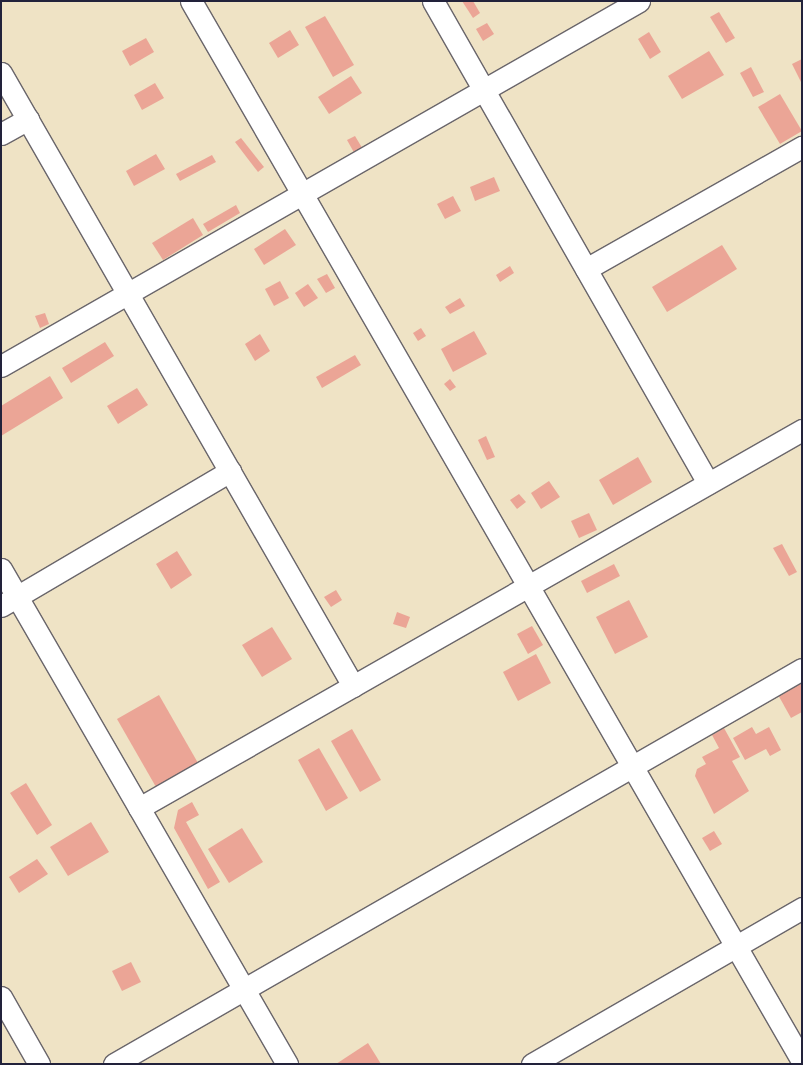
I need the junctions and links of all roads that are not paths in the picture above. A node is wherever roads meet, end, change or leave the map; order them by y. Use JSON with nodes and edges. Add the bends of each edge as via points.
{"nodes":[{"id":1,"x":191,"y":1,"type":"edge"},
{"id":2,"x":434,"y":1,"type":"edge"},
{"id":3,"x":639,"y":1,"type":"edge"},
{"id":4,"x":1,"y":73,"type":"edge"},
{"id":5,"x":484,"y":90,"type":"junction"},
{"id":6,"x":28,"y":119,"type":"junction"},
{"id":7,"x":1,"y":134,"type":"edge"},
{"id":8,"x":800,"y":152,"type":"edge"},
{"id":9,"x":302,"y":194,"type":"junction"},
{"id":10,"x":586,"y":269,"type":"junction"},
{"id":11,"x":128,"y":293,"type":"junction"},
{"id":12,"x":1,"y":366,"type":"edge"},
{"id":13,"x":802,"y":430,"type":"edge"},
{"id":14,"x":230,"y":471,"type":"junction"},
{"id":15,"x":708,"y":483,"type":"junction"},
{"id":16,"x":1,"y":569,"type":"edge"},
{"id":17,"x":528,"y":586,"type":"junction"},
{"id":18,"x":9,"y":602,"type":"edge"},
{"id":19,"x":802,"y":669,"type":"edge"},
{"id":20,"x":353,"y":686,"type":"junction"},
{"id":21,"x":632,"y":766,"type":"junction"},
{"id":22,"x":139,"y":808,"type":"junction"},
{"id":23,"x":802,"y":908,"type":"edge"},
{"id":24,"x":736,"y":946,"type":"junction"},
{"id":25,"x":244,"y":989,"type":"junction"},
{"id":26,"x":1,"y":998,"type":"edge"},
{"id":27,"x":560,"y":1057,"type":"edge"},
{"id":28,"x":802,"y":1061,"type":"edge"},
{"id":29,"x":39,"y":1064,"type":"edge"},
{"id":30,"x":114,"y":1064,"type":"edge"},
{"id":31,"x":287,"y":1064,"type":"edge"},
{"id":32,"x":532,"y":1064,"type":"edge"}],
"edges":[{"from":1,"to":9,"type":"street"},
{"from":2,"to":5,"type":"street"},
{"from":3,"to":5,"type":"street"},
{"from":4,"to":6,"type":"street"},
{"from":5,"to":9,"type":"street"},
{"from":5,"to":10,"type":"street"},
{"from":6,"to":7,"type":"street"},
{"from":6,"to":11,"type":"street"},
{"from":8,"to":10,"type":"street"},
{"from":9,"to":11,"type":"street"},
{"from":9,"to":17,"type":"street"},
{"from":10,"to":15,"type":"street"},
{"from":11,"to":12,"type":"street"},
{"from":11,"to":14,"type":"street"},
{"from":13,"to":15,"type":"street"},
{"from":14,"to":18,"type":"street"},
{"from":14,"to":20,"type":"street"},
{"from":15,"to":17,"type":"street"},
{"from":16,"to":18,"type":"street"},
{"from":17,"to":20,"type":"street"},
{"from":17,"to":21,"type":"street"},
{"from":18,"to":22,"type":"street"},
{"from":19,"to":21,"type":"street"},
{"from":20,"to":22,"type":"street"},
{"from":21,"to":24,"type":"street"},
{"from":21,"to":25,"type":"street"},
{"from":22,"to":25,"type":"street"},
{"from":23,"to":24,"type":"street"},
{"from":24,"to":27,"type":"street"},
{"from":24,"to":28,"type":"street"},
{"from":25,"to":30,"type":"street"},
{"from":25,"to":31,"type":"street"},
{"from":26,"to":29,"type":"street"},
{"from":27,"to":32,"type":"street"}]}
